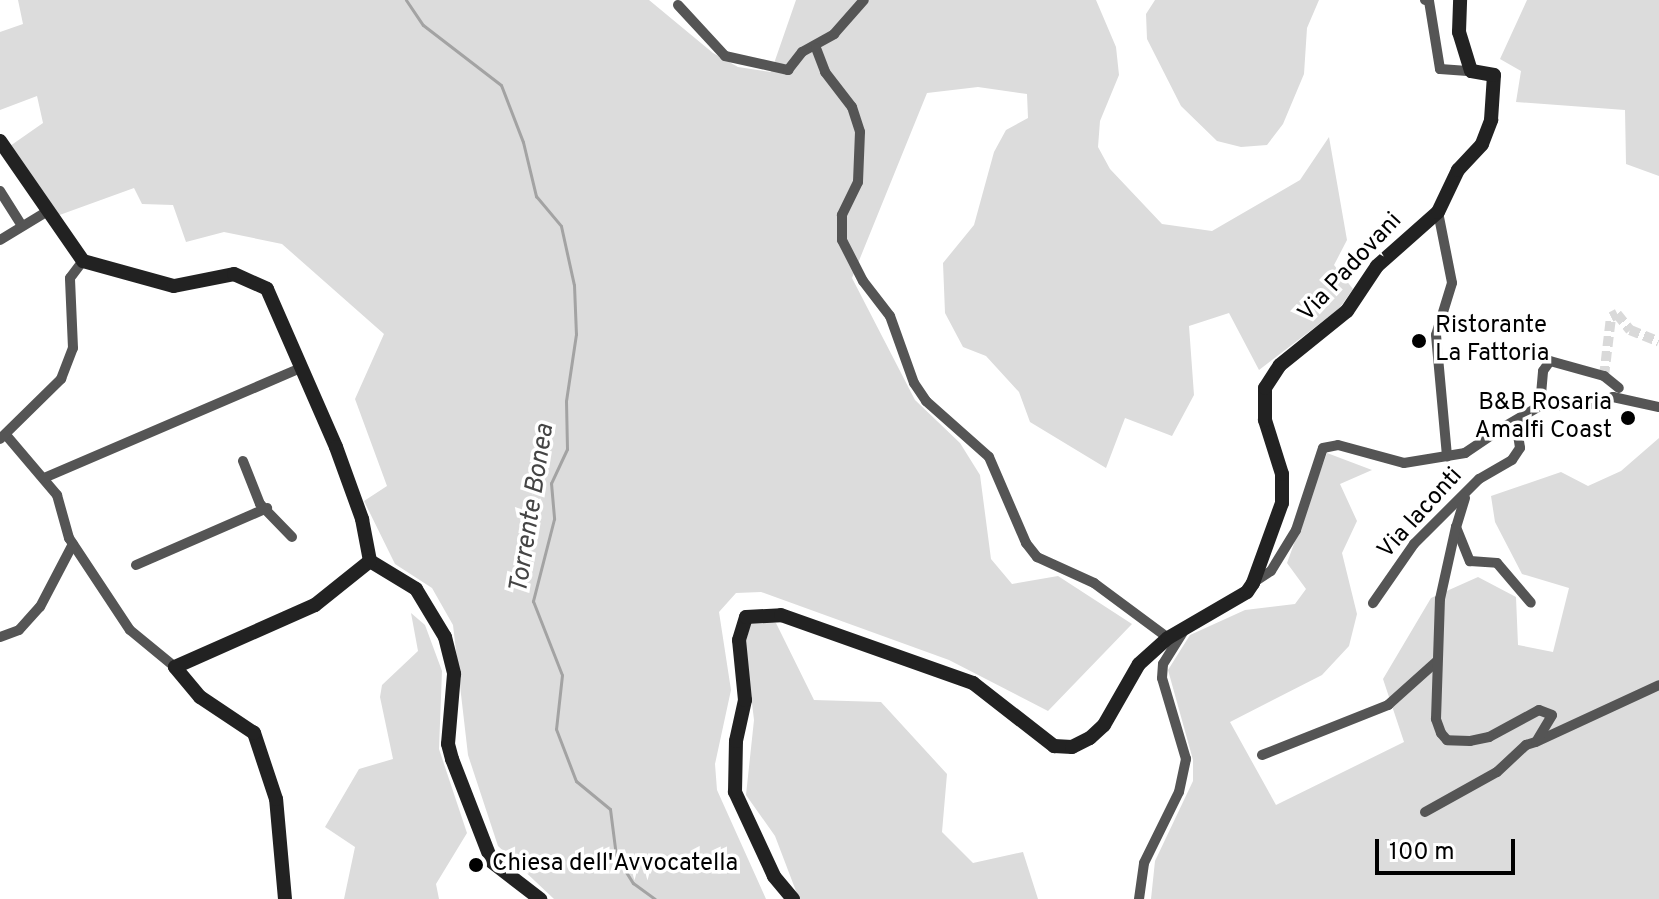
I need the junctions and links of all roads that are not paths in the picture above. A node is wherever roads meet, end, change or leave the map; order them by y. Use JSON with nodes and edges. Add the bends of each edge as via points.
{"nodes":[{"id":1,"x":864,"y":0,"type":"edge"},
{"id":2,"x":1425,"y":0,"type":"edge"},
{"id":3,"x":1460,"y":0,"type":"edge"},
{"id":4,"x":678,"y":5,"type":"dead end"},
{"id":5,"x":816,"y":48,"type":"junction"},
{"id":6,"x":1471,"y":71,"type":"junction"},
{"id":7,"x":0,"y":141,"type":"edge"},
{"id":8,"x":0,"y":191,"type":"edge"},
{"id":9,"x":46,"y":212,"type":"junction"},
{"id":10,"x":1438,"y":212,"type":"junction"},
{"id":11,"x":22,"y":226,"type":"junction"},
{"id":12,"x":0,"y":240,"type":"edge"},
{"id":13,"x":83,"y":261,"type":"junction"},
{"id":14,"x":298,"y":369,"type":"junction"},
{"id":15,"x":1619,"y":388,"type":"dead end"},
{"id":16,"x":1540,"y":406,"type":"junction"},
{"id":17,"x":1659,"y":407,"type":"edge"},
{"id":18,"x":1502,"y":428,"type":"junction"},
{"id":19,"x":3,"y":437,"type":"edge"},
{"id":20,"x":1447,"y":457,"type":"junction"},
{"id":21,"x":243,"y":461,"type":"dead end"},
{"id":22,"x":44,"y":478,"type":"junction"},
{"id":23,"x":1469,"y":490,"type":"junction"},
{"id":24,"x":267,"y":508,"type":"junction"},
{"id":25,"x":1456,"y":527,"type":"junction"},
{"id":26,"x":292,"y":537,"type":"dead end"},
{"id":27,"x":73,"y":544,"type":"junction"},
{"id":28,"x":370,"y":561,"type":"junction"},
{"id":29,"x":136,"y":565,"type":"dead end"},
{"id":30,"x":1253,"y":583,"type":"junction"},
{"id":31,"x":1373,"y":603,"type":"dead end"},
{"id":32,"x":1531,"y":603,"type":"dead end"},
{"id":33,"x":1184,"y":629,"type":"junction"},
{"id":34,"x":0,"y":637,"type":"edge"},
{"id":35,"x":1168,"y":638,"type":"junction"},
{"id":36,"x":1437,"y":661,"type":"junction"},
{"id":37,"x":175,"y":667,"type":"junction"},
{"id":38,"x":1659,"y":685,"type":"edge"},
{"id":39,"x":1536,"y":742,"type":"junction"},
{"id":40,"x":1262,"y":755,"type":"dead end"},
{"id":41,"x":1425,"y":812,"type":"dead end"},
{"id":42,"x":285,"y":899,"type":"edge"},
{"id":43,"x":540,"y":899,"type":"edge"},
{"id":44,"x":793,"y":899,"type":"edge"},
{"id":45,"x":1139,"y":899,"type":"edge"}],
"edges":[{"from":1,"to":5,"type":"street"},
{"from":2,"to":6,"type":"street","via":[[1440,69]]},
{"from":3,"to":6,"type":"street","via":[[1459,32]]},
{"from":4,"to":5,"type":"street","via":[[709,43],[736,61],[788,70],[802,52]]},
{"from":5,"to":35,"type":"street","via":[[825,72],[852,107],[860,132],[858,182],[842,215],[842,240],[890,316],[914,383],[926,401],[989,457],[1037,557],[1094,583]]},
{"from":6,"to":10,"type":"street","via":[[1494,75],[1491,120],[1482,144],[1458,170]]},
{"from":7,"to":9,"type":"street"},
{"from":8,"to":11,"type":"street"},
{"from":9,"to":11,"type":"street"},
{"from":9,"to":13,"type":"street"},
{"from":10,"to":20,"type":"street","name":"Via Iaconti","via":[[1452,283],[1436,335]]},
{"from":10,"to":30,"type":"street","name":"Via Padovani","via":[[1377,266],[1347,311],[1280,365],[1265,388],[1265,420],[1282,474],[1282,503]]},
{"from":11,"to":12,"type":"street"},
{"from":13,"to":14,"type":"street","via":[[174,286],[234,274],[267,289]]},
{"from":13,"to":19,"type":"street","via":[[70,278],[73,348],[61,379]]},
{"from":14,"to":22,"type":"street"},
{"from":14,"to":28,"type":"street","via":[[336,447],[367,535]]},
{"from":15,"to":16,"type":"street","via":[[1604,376],[1550,361],[1543,371]]},
{"from":16,"to":17,"type":"street","name":"Via Iaconti","via":[[1590,404],[1613,397]]},
{"from":16,"to":18,"type":"street","name":"Via Iaconti"},
{"from":18,"to":20,"type":"street","name":"Via Iaconti","via":[[1474,448]]},
{"from":18,"to":23,"type":"street","name":"Via Iaconti","via":[[1518,435],[1520,448],[1512,460],[1494,467]]},
{"from":19,"to":22,"type":"street"},
{"from":20,"to":30,"type":"street","name":"Via Iaconti","via":[[1404,463],[1338,445],[1323,448],[1290,541],[1271,571]]},
{"from":21,"to":24,"type":"street","via":[[260,504]]},
{"from":22,"to":27,"type":"street","via":[[57,495]]},
{"from":23,"to":25,"type":"street"},
{"from":23,"to":31,"type":"street","name":"Via Iaconti","via":[[1414,544]]},
{"from":24,"to":26,"type":"street","via":[[283,534]]},
{"from":24,"to":29,"type":"street"},
{"from":25,"to":32,"type":"street","via":[[1470,561],[1497,563]]},
{"from":25,"to":36,"type":"street","via":[[1440,599]]},
{"from":27,"to":34,"type":"street","via":[[40,607],[19,630]]},
{"from":27,"to":37,"type":"street","via":[[130,630]]},
{"from":28,"to":37,"type":"street","via":[[315,605]]},
{"from":28,"to":43,"type":"street","via":[[416,589],[445,637],[454,674],[448,744],[452,759],[492,862]]},
{"from":30,"to":33,"type":"street","via":[[1247,592]]},
{"from":33,"to":35,"type":"street"},
{"from":33,"to":45,"type":"street","via":[[1163,664],[1162,678],[1186,759],[1179,792],[1147,852]]},
{"from":35,"to":44,"type":"street","via":[[1139,664],[1104,725],[1072,747],[1046,741],[973,683],[781,615],[746,617],[739,640],[745,700],[736,741],[735,792],[774,876]]},
{"from":36,"to":39,"type":"street","via":[[1436,719],[1447,740],[1489,737],[1528,715],[1548,711],[1552,715]]},
{"from":36,"to":40,"type":"street","via":[[1388,705]]},
{"from":37,"to":42,"type":"street","via":[[200,697],[254,733],[276,799]]},
{"from":38,"to":39,"type":"street"},
{"from":39,"to":41,"type":"street","via":[[1485,779]]}]}
